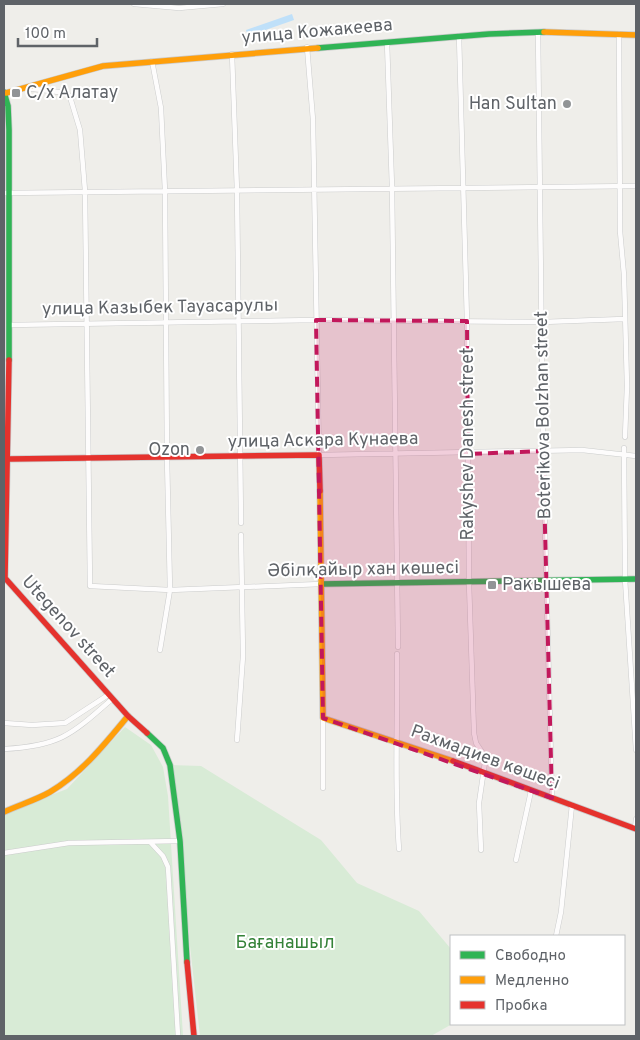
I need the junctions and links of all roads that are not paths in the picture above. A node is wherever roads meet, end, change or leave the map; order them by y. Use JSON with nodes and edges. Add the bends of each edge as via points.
{"nodes":[{"id":1,"x":134,"y":4,"type":"edge"},
{"id":2,"x":223,"y":4,"type":"edge"},
{"id":3,"x":538,"y":32,"type":"junction"},
{"id":4,"x":619,"y":34,"type":"junction"},
{"id":5,"x":636,"y":34,"type":"edge"},
{"id":6,"x":459,"y":36,"type":"junction"},
{"id":7,"x":387,"y":42,"type":"junction"},
{"id":8,"x":307,"y":47,"type":"junction"},
{"id":9,"x":232,"y":54,"type":"junction"},
{"id":10,"x":152,"y":61,"type":"junction"},
{"id":11,"x":24,"y":88,"type":"junction"},
{"id":12,"x":4,"y":93,"type":"edge"},
{"id":13,"x":621,"y":186,"type":"junction"},
{"id":14,"x":636,"y":186,"type":"edge"},
{"id":15,"x":392,"y":187,"type":"junction"},
{"id":16,"x":541,"y":187,"type":"junction"},
{"id":17,"x":464,"y":188,"type":"junction"},
{"id":18,"x":314,"y":189,"type":"junction"},
{"id":19,"x":85,"y":191,"type":"junction"},
{"id":20,"x":166,"y":191,"type":"junction"},
{"id":21,"x":237,"y":191,"type":"junction"},
{"id":22,"x":7,"y":192,"type":"edge"},
{"id":23,"x":624,"y":318,"type":"junction"},
{"id":24,"x":316,"y":320,"type":"junction"},
{"id":25,"x":392,"y":321,"type":"junction"},
{"id":26,"x":467,"y":321,"type":"junction"},
{"id":27,"x":543,"y":322,"type":"junction"},
{"id":28,"x":237,"y":323,"type":"junction"},
{"id":29,"x":166,"y":324,"type":"junction"},
{"id":30,"x":6,"y":325,"type":"edge"},
{"id":31,"x":87,"y":325,"type":"junction"},
{"id":32,"x":625,"y":437,"type":"dead end"},
{"id":33,"x":624,"y":448,"type":"dead end"},
{"id":34,"x":543,"y":451,"type":"junction"},
{"id":35,"x":394,"y":454,"type":"junction"},
{"id":36,"x":468,"y":454,"type":"junction"},
{"id":37,"x":319,"y":455,"type":"junction"},
{"id":38,"x":624,"y":456,"type":"junction"},
{"id":39,"x":636,"y":456,"type":"edge"},
{"id":40,"x":240,"y":457,"type":"junction"},
{"id":41,"x":167,"y":458,"type":"junction"},
{"id":42,"x":9,"y":459,"type":"junction"},
{"id":43,"x":89,"y":459,"type":"junction"},
{"id":44,"x":241,"y":523,"type":"dead end"},
{"id":45,"x":241,"y":535,"type":"dead end"},
{"id":46,"x":4,"y":578,"type":"edge"},
{"id":47,"x":625,"y":579,"type":"junction"},
{"id":48,"x":636,"y":579,"type":"edge"},
{"id":49,"x":547,"y":581,"type":"junction"},
{"id":50,"x":469,"y":582,"type":"junction"},
{"id":51,"x":397,"y":583,"type":"junction"},
{"id":52,"x":321,"y":584,"type":"junction"},
{"id":53,"x":241,"y":588,"type":"junction"},
{"id":54,"x":170,"y":590,"type":"junction"},
{"id":55,"x":398,"y":647,"type":"dead end"},
{"id":56,"x":160,"y":650,"type":"dead end"},
{"id":57,"x":397,"y":654,"type":"dead end"},
{"id":58,"x":110,"y":697,"type":"junction"},
{"id":59,"x":128,"y":716,"type":"junction"},
{"id":60,"x":324,"y":718,"type":"junction"},
{"id":61,"x":4,"y":723,"type":"edge"},
{"id":62,"x":236,"y":740,"type":"dead end"},
{"id":63,"x":398,"y":743,"type":"junction"},
{"id":64,"x":4,"y":749,"type":"edge"},
{"id":65,"x":636,"y":750,"type":"edge"},
{"id":66,"x":482,"y":771,"type":"junction"},
{"id":67,"x":323,"y":788,"type":"dead end"},
{"id":68,"x":531,"y":791,"type":"junction"},
{"id":69,"x":552,"y":798,"type":"junction"},
{"id":70,"x":572,"y":805,"type":"junction"},
{"id":71,"x":4,"y":812,"type":"edge"},
{"id":72,"x":636,"y":819,"type":"edge"},
{"id":73,"x":636,"y":829,"type":"edge"},
{"id":74,"x":180,"y":841,"type":"junction"},
{"id":75,"x":151,"y":843,"type":"junction"},
{"id":76,"x":399,"y":849,"type":"dead end"},
{"id":77,"x":481,"y":850,"type":"dead end"},
{"id":78,"x":4,"y":853,"type":"edge"},
{"id":79,"x":516,"y":860,"type":"dead end"},
{"id":80,"x":556,"y":935,"type":"edge"},
{"id":81,"x":178,"y":1036,"type":"edge"},
{"id":82,"x":194,"y":1036,"type":"edge"}],
"edges":[{"from":1,"to":2,"type":"street","via":[[180,8]]},
{"from":3,"to":4,"type":"street","name":"улица Кожакеева"},
{"from":3,"to":6,"type":"street","name":"улица Кожакеева"},
{"from":3,"to":16,"type":"street","name":"Boterikova Bolzhan street"},
{"from":4,"to":5,"type":"street","name":"улица Кожакеева"},
{"from":4,"to":13,"type":"street"},
{"from":6,"to":7,"type":"street","name":"улица Кожакеева"},
{"from":6,"to":17,"type":"street","name":"Rakyshev Danesh street"},
{"from":7,"to":8,"type":"street","name":"улица Кожакеева"},
{"from":7,"to":15,"type":"street"},
{"from":8,"to":9,"type":"street","name":"улица Кожакеева"},
{"from":8,"to":18,"type":"street"},
{"from":9,"to":10,"type":"street","name":"улица Кожакеева"},
{"from":9,"to":21,"type":"street"},
{"from":10,"to":11,"type":"street","name":"улица Кожакеева","via":[[103,66]]},
{"from":10,"to":20,"type":"street","via":[[161,108]]},
{"from":11,"to":12,"type":"street","name":"улица Кожакеева"},
{"from":11,"to":19,"type":"street","via":[[67,93],[70,97],[80,130]]},
{"from":12,"to":22,"type":"street","name":"Utegenov street"},
{"from":13,"to":14,"type":"street"},
{"from":13,"to":16,"type":"street"},
{"from":13,"to":23,"type":"street"},
{"from":15,"to":17,"type":"street"},
{"from":15,"to":18,"type":"street"},
{"from":15,"to":25,"type":"street"},
{"from":16,"to":17,"type":"street"},
{"from":16,"to":27,"type":"street","name":"Boterikova Bolzhan street"},
{"from":17,"to":26,"type":"street","name":"Rakyshev Danesh street"},
{"from":18,"to":21,"type":"street"},
{"from":18,"to":24,"type":"street"},
{"from":19,"to":20,"type":"street"},
{"from":19,"to":22,"type":"street"},
{"from":19,"to":31,"type":"street"},
{"from":20,"to":21,"type":"street"},
{"from":20,"to":29,"type":"street"},
{"from":21,"to":28,"type":"street"},
{"from":22,"to":30,"type":"street","name":"Utegenov street"},
{"from":23,"to":27,"type":"street","name":"улица Казыбек Тауасарулы"},
{"from":23,"to":32,"type":"street"},
{"from":24,"to":25,"type":"street","name":"улица Казыбек Тауасарулы"},
{"from":24,"to":28,"type":"street","name":"улица Казыбек Тауасарулы"},
{"from":24,"to":37,"type":"street"},
{"from":25,"to":26,"type":"street","name":"улица Казыбек Тауасарулы"},
{"from":25,"to":35,"type":"street"},
{"from":26,"to":27,"type":"street","name":"улица Казыбек Тауасарулы"},
{"from":26,"to":36,"type":"street","name":"Rakyshev Danesh street"},
{"from":27,"to":34,"type":"street","name":"Boterikova Bolzhan street"},
{"from":28,"to":29,"type":"street","name":"улица Казыбек Тауасарулы"},
{"from":28,"to":40,"type":"street"},
{"from":29,"to":31,"type":"street","name":"улица Казыбек Тауасарулы"},
{"from":29,"to":41,"type":"street"},
{"from":30,"to":31,"type":"street","name":"улица Казыбек Тауасарулы"},
{"from":30,"to":42,"type":"street","name":"Utegenov street"},
{"from":31,"to":43,"type":"street"},
{"from":33,"to":38,"type":"street"},
{"from":34,"to":36,"type":"street","name":"улица Аскара Кунаева"},
{"from":34,"to":38,"type":"street","name":"улица Аскара Кунаева","via":[[582,450]]},
{"from":34,"to":49,"type":"street","name":"Boterikova Bolzhan street"},
{"from":35,"to":36,"type":"street","name":"улица Аскара Кунаева"},
{"from":35,"to":37,"type":"street","name":"улица Аскара Кунаева"},
{"from":35,"to":51,"type":"street"},
{"from":36,"to":50,"type":"street","name":"Rakyshev Danesh street"},
{"from":37,"to":40,"type":"street","name":"улица Аскара Кунаева"},
{"from":37,"to":52,"type":"street"},
{"from":38,"to":39,"type":"street","name":"улица Аскара Кунаева"},
{"from":38,"to":47,"type":"street"},
{"from":40,"to":41,"type":"street","name":"улица Аскара Кунаева"},
{"from":40,"to":44,"type":"street"},
{"from":41,"to":43,"type":"street","name":"улица Аскара Кунаева"},
{"from":41,"to":54,"type":"street"},
{"from":42,"to":43,"type":"street","name":"улица Аскара Кунаева"},
{"from":42,"to":46,"type":"street","name":"Utegenov street"},
{"from":43,"to":54,"type":"street","name":"Әбілқайыр хан көшесі","via":[[90,586]]},
{"from":45,"to":53,"type":"street"},
{"from":46,"to":58,"type":"street","name":"Utegenov street"},
{"from":47,"to":48,"type":"street","name":"Әбілқайыр хан көшесі"},
{"from":47,"to":49,"type":"street","name":"Әбілқайыр хан көшесі"},
{"from":47,"to":65,"type":"street"},
{"from":49,"to":50,"type":"street","name":"Әбілқайыр хан көшесі"},
{"from":49,"to":69,"type":"street","name":"Boterikova Bolzhan street"},
{"from":50,"to":51,"type":"street","name":"Әбілқайыр хан көшесі"},
{"from":50,"to":66,"type":"street","name":"Rakyshev Danesh street","via":[[474,733],[484,755]]},
{"from":51,"to":52,"type":"street","name":"Әбілқайыр хан көшесі"},
{"from":51,"to":55,"type":"street"},
{"from":52,"to":53,"type":"street","name":"Әбілқайыр хан көшесі"},
{"from":52,"to":60,"type":"street"},
{"from":53,"to":54,"type":"street","name":"Әбілқайыр хан көшесі"},
{"from":53,"to":62,"type":"street","via":[[243,656]]},
{"from":54,"to":56,"type":"street"},
{"from":57,"to":63,"type":"street"},
{"from":58,"to":59,"type":"street","name":"Utegenov street"},
{"from":58,"to":61,"type":"street","via":[[66,723]]},
{"from":58,"to":64,"type":"street","via":[[65,738],[44,745]]},
{"from":59,"to":71,"type":"street","via":[[78,772],[50,792]]},
{"from":59,"to":74,"type":"street","name":"Utegenov street","via":[[164,748],[176,792]]},
{"from":60,"to":63,"type":"street","name":"Рахмадиев көшесі"},
{"from":60,"to":67,"type":"street"},
{"from":63,"to":66,"type":"street","name":"Рахмадиев көшесі"},
{"from":63,"to":76,"type":"street","via":[[395,803]]},
{"from":66,"to":68,"type":"street","name":"Рахмадиев көшесі"},
{"from":66,"to":77,"type":"street","name":"Rakyshev Danesh street","via":[[479,803]]},
{"from":68,"to":69,"type":"street","name":"Рахмадиев көшесі"},
{"from":68,"to":79,"type":"street"},
{"from":69,"to":70,"type":"street","name":"Рахмадиев көшесі"},
{"from":70,"to":73,"type":"street","name":"Рахмадиев көшесі"},
{"from":70,"to":80,"type":"street","via":[[562,912]]},
{"from":72,"to":73,"type":"street"},
{"from":74,"to":75,"type":"street"},
{"from":74,"to":82,"type":"street","name":"Utegenov street"},
{"from":75,"to":78,"type":"street","via":[[69,843]]},
{"from":75,"to":81,"type":"street","via":[[168,867]]}]}
